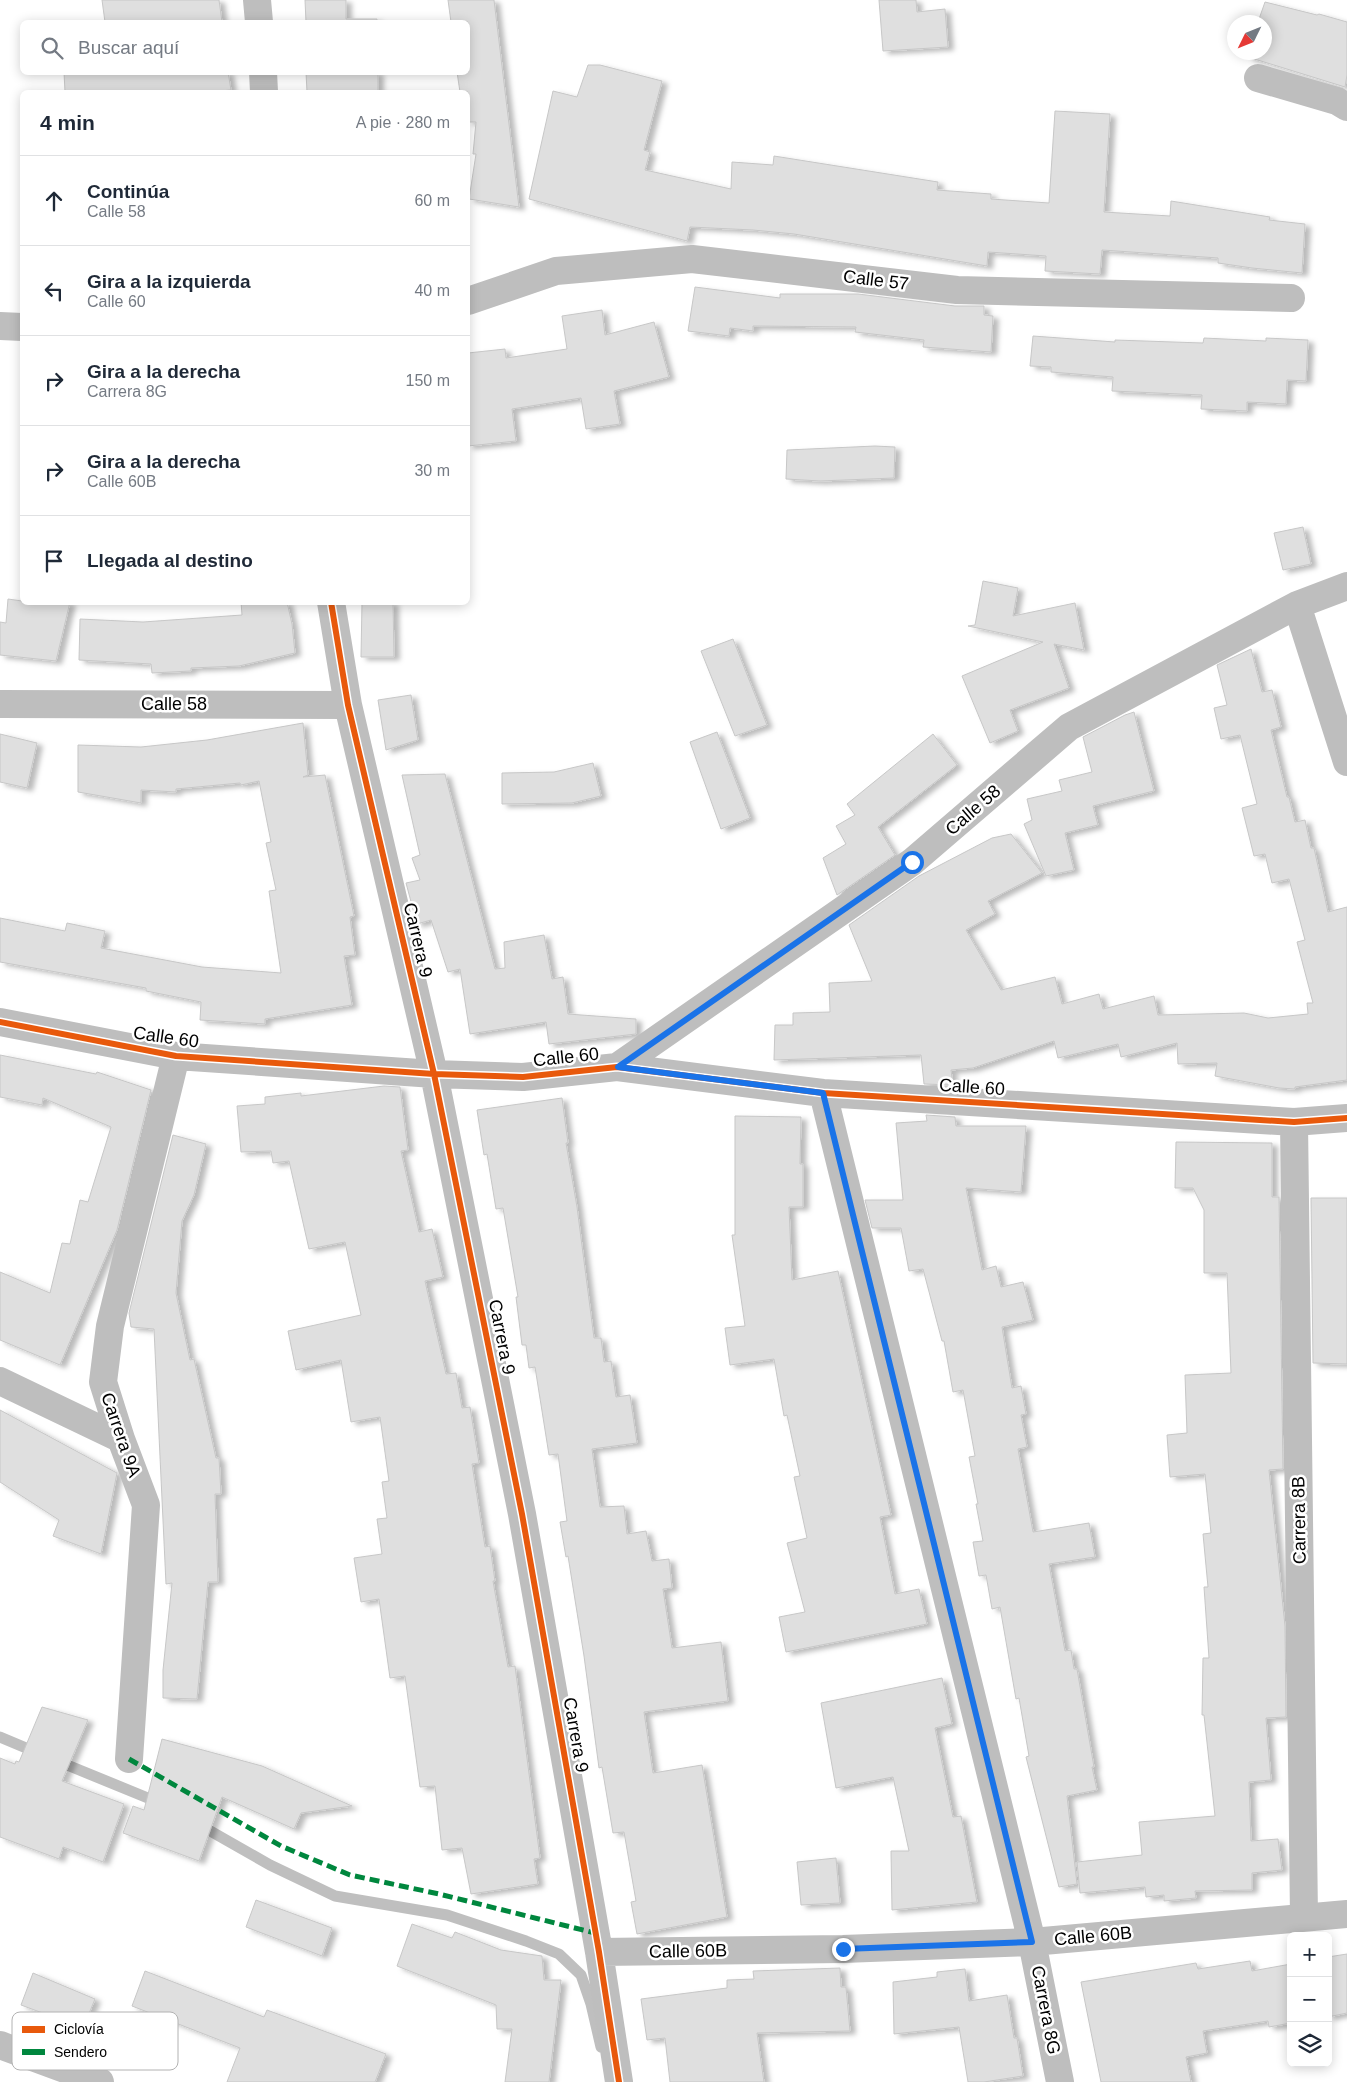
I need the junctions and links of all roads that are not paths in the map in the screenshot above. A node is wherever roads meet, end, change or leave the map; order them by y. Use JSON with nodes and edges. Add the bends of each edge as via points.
{"nodes":[{"id":1,"x":257,"y":0,"type":"edge"},
{"id":2,"x":259,"y":20,"type":"edge"},
{"id":3,"x":263,"y":75,"type":"edge"},
{"id":4,"x":1258,"y":78,"type":"dead end"},
{"id":5,"x":264,"y":90,"type":"edge"},
{"id":6,"x":1347,"y":107,"type":"edge"},
{"id":7,"x":1291,"y":298,"type":"dead end"},
{"id":8,"x":470,"y":300,"type":"edge"},
{"id":9,"x":0,"y":326,"type":"edge"},
{"id":10,"x":20,"y":328,"type":"edge"},
{"id":11,"x":1347,"y":586,"type":"edge"},
{"id":12,"x":331,"y":605,"type":"edge"},
{"id":13,"x":1298,"y":605,"type":"junction"},
{"id":14,"x":0,"y":704,"type":"edge"},
{"id":15,"x":348,"y":705,"type":"junction"},
{"id":16,"x":1347,"y":762,"type":"edge"},
{"id":17,"x":0,"y":1022,"type":"edge"},
{"id":18,"x":176,"y":1056,"type":"junction"},
{"id":19,"x":618,"y":1067,"type":"junction"},
{"id":20,"x":434,"y":1074,"type":"junction"},
{"id":21,"x":823,"y":1093,"type":"junction"},
{"id":22,"x":1347,"y":1118,"type":"edge"},
{"id":23,"x":1294,"y":1122,"type":"junction"},
{"id":24,"x":0,"y":1382,"type":"edge"},
{"id":25,"x":121,"y":1440,"type":"junction"},
{"id":26,"x":129,"y":1759,"type":"dead end"},
{"id":27,"x":1347,"y":1914,"type":"edge"},
{"id":28,"x":1304,"y":1917,"type":"junction"},
{"id":29,"x":1032,"y":1942,"type":"junction"},
{"id":30,"x":598,"y":1952,"type":"junction"},
{"id":31,"x":0,"y":2045,"type":"edge"},
{"id":32,"x":12,"y":2049,"type":"edge"},
{"id":33,"x":68,"y":2070,"type":"edge"},
{"id":34,"x":100,"y":2082,"type":"edge"},
{"id":35,"x":619,"y":2082,"type":"edge"},
{"id":36,"x":1060,"y":2082,"type":"edge"}],
"edges":[{"from":1,"to":2,"type":"street"},
{"from":3,"to":5,"type":"street"},
{"from":4,"to":6,"type":"street","via":[[1337,101]]},
{"from":7,"to":8,"type":"street","name":"Calle 57","via":[[958,290],[692,258],[556,271]]},
{"from":9,"to":10,"type":"street"},
{"from":11,"to":13,"type":"street","name":"Calle 58"},
{"from":12,"to":15,"type":"street","name":"Carrera 9"},
{"from":13,"to":16,"type":"street"},
{"from":13,"to":19,"type":"street","name":"Calle 58","via":[[1069,727],[912,862]]},
{"from":14,"to":15,"type":"street","name":"Calle 58"},
{"from":15,"to":20,"type":"street","name":"Carrera 9"},
{"from":17,"to":18,"type":"street","name":"Calle 60"},
{"from":18,"to":20,"type":"street","name":"Calle 60"},
{"from":18,"to":25,"type":"street","name":"Carrera 9A","via":[[110,1326],[103,1382]]},
{"from":19,"to":20,"type":"street","name":"Calle 60","via":[[523,1077]]},
{"from":19,"to":21,"type":"street","name":"Calle 60"},
{"from":20,"to":30,"type":"street","name":"Carrera 9","via":[[522,1514]]},
{"from":21,"to":23,"type":"street","name":"Calle 60"},
{"from":21,"to":29,"type":"street","name":"Carrera 8G"},
{"from":22,"to":23,"type":"street","name":"Calle 60"},
{"from":23,"to":28,"type":"street","name":"Carrera 8B"},
{"from":24,"to":25,"type":"street"},
{"from":25,"to":26,"type":"street","name":"Carrera 9A","via":[[146,1505]]},
{"from":27,"to":28,"type":"street","name":"Calle 60B"},
{"from":28,"to":29,"type":"street","name":"Calle 60B"},
{"from":29,"to":30,"type":"street","name":"Calle 60B","via":[[843,1949]]},
{"from":29,"to":36,"type":"street","name":"Carrera 8G"},
{"from":30,"to":35,"type":"street","name":"Carrera 9"},
{"from":31,"to":32,"type":"street"},
{"from":33,"to":34,"type":"street"}]}
